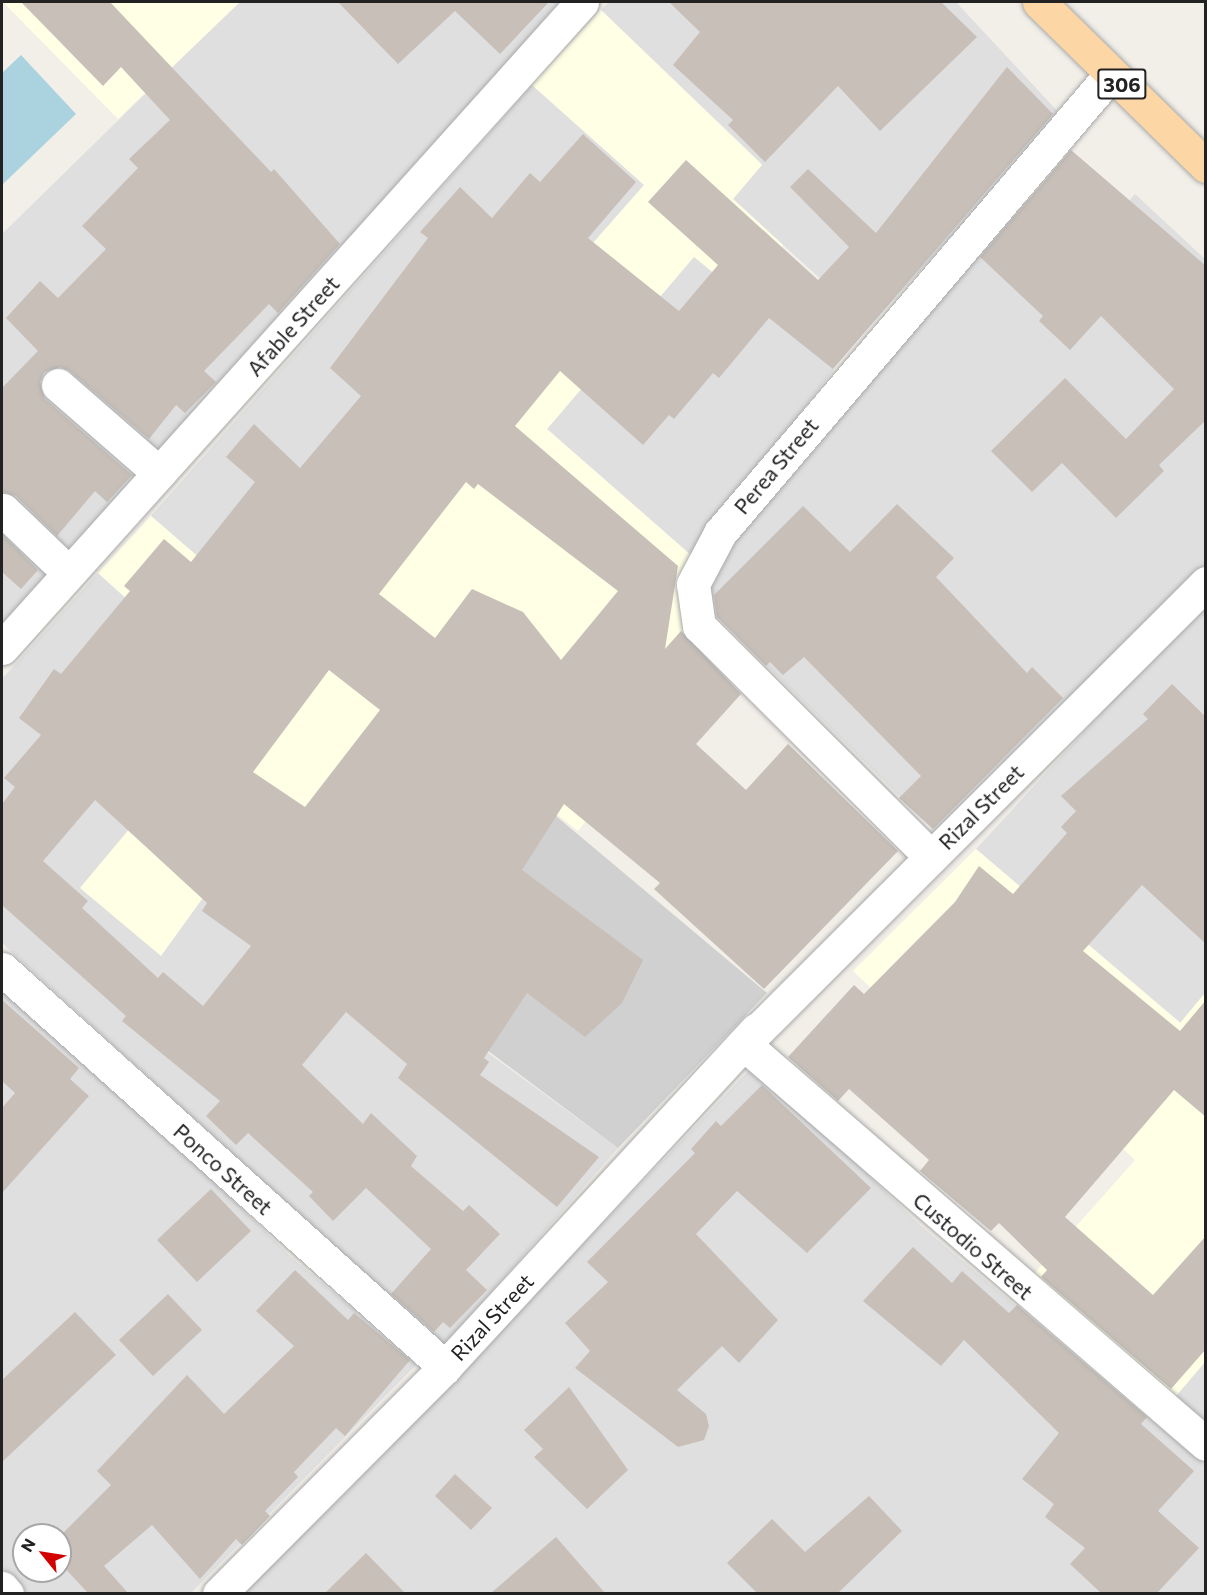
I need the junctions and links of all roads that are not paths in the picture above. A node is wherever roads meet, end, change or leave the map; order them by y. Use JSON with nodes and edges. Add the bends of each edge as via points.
{"nodes":[{"id":1,"x":582,"y":2,"type":"edge"},
{"id":2,"x":1039,"y":2,"type":"edge"},
{"id":3,"x":1111,"y":74,"type":"junction"},
{"id":4,"x":1206,"y":166,"type":"edge"},
{"id":5,"x":58,"y":385,"type":"dead end"},
{"id":6,"x":159,"y":473,"type":"junction"},
{"id":7,"x":3,"y":510,"type":"edge"},
{"id":8,"x":69,"y":573,"type":"junction"},
{"id":9,"x":1206,"y":583,"type":"edge"},
{"id":10,"x":2,"y":648,"type":"edge"},
{"id":11,"x":930,"y":857,"type":"junction"},
{"id":12,"x":2,"y":969,"type":"edge"},
{"id":13,"x":750,"y":1037,"type":"junction"},
{"id":14,"x":445,"y":1367,"type":"junction"},
{"id":15,"x":1206,"y":1444,"type":"edge"},
{"id":16,"x":2,"y":1588,"type":"edge"},
{"id":17,"x":7,"y":1593,"type":"edge"},
{"id":18,"x":219,"y":1593,"type":"edge"}],
"edges":[{"from":1,"to":6,"type":"street","name":"Afable Street"},
{"from":2,"to":3,"type":"main road","number":"306"},
{"from":3,"to":4,"type":"main road","number":"306"},
{"from":3,"to":11,"type":"street","name":"Perea Street","via":[[720,533],[693,584],[699,626]]},
{"from":5,"to":6,"type":"street"},
{"from":6,"to":8,"type":"street","name":"Afable Street"},
{"from":7,"to":8,"type":"street"},
{"from":8,"to":10,"type":"street","name":"Afable Street"},
{"from":9,"to":11,"type":"street","name":"Rizal Street"},
{"from":11,"to":13,"type":"street","name":"Rizal Street"},
{"from":12,"to":14,"type":"street","name":"Ponco Street"},
{"from":13,"to":14,"type":"street","name":"Rizal Street"},
{"from":13,"to":15,"type":"street","name":"Custodio Street"},
{"from":14,"to":18,"type":"street","name":"Rizal Street"},
{"from":16,"to":17,"type":"street"}]}
